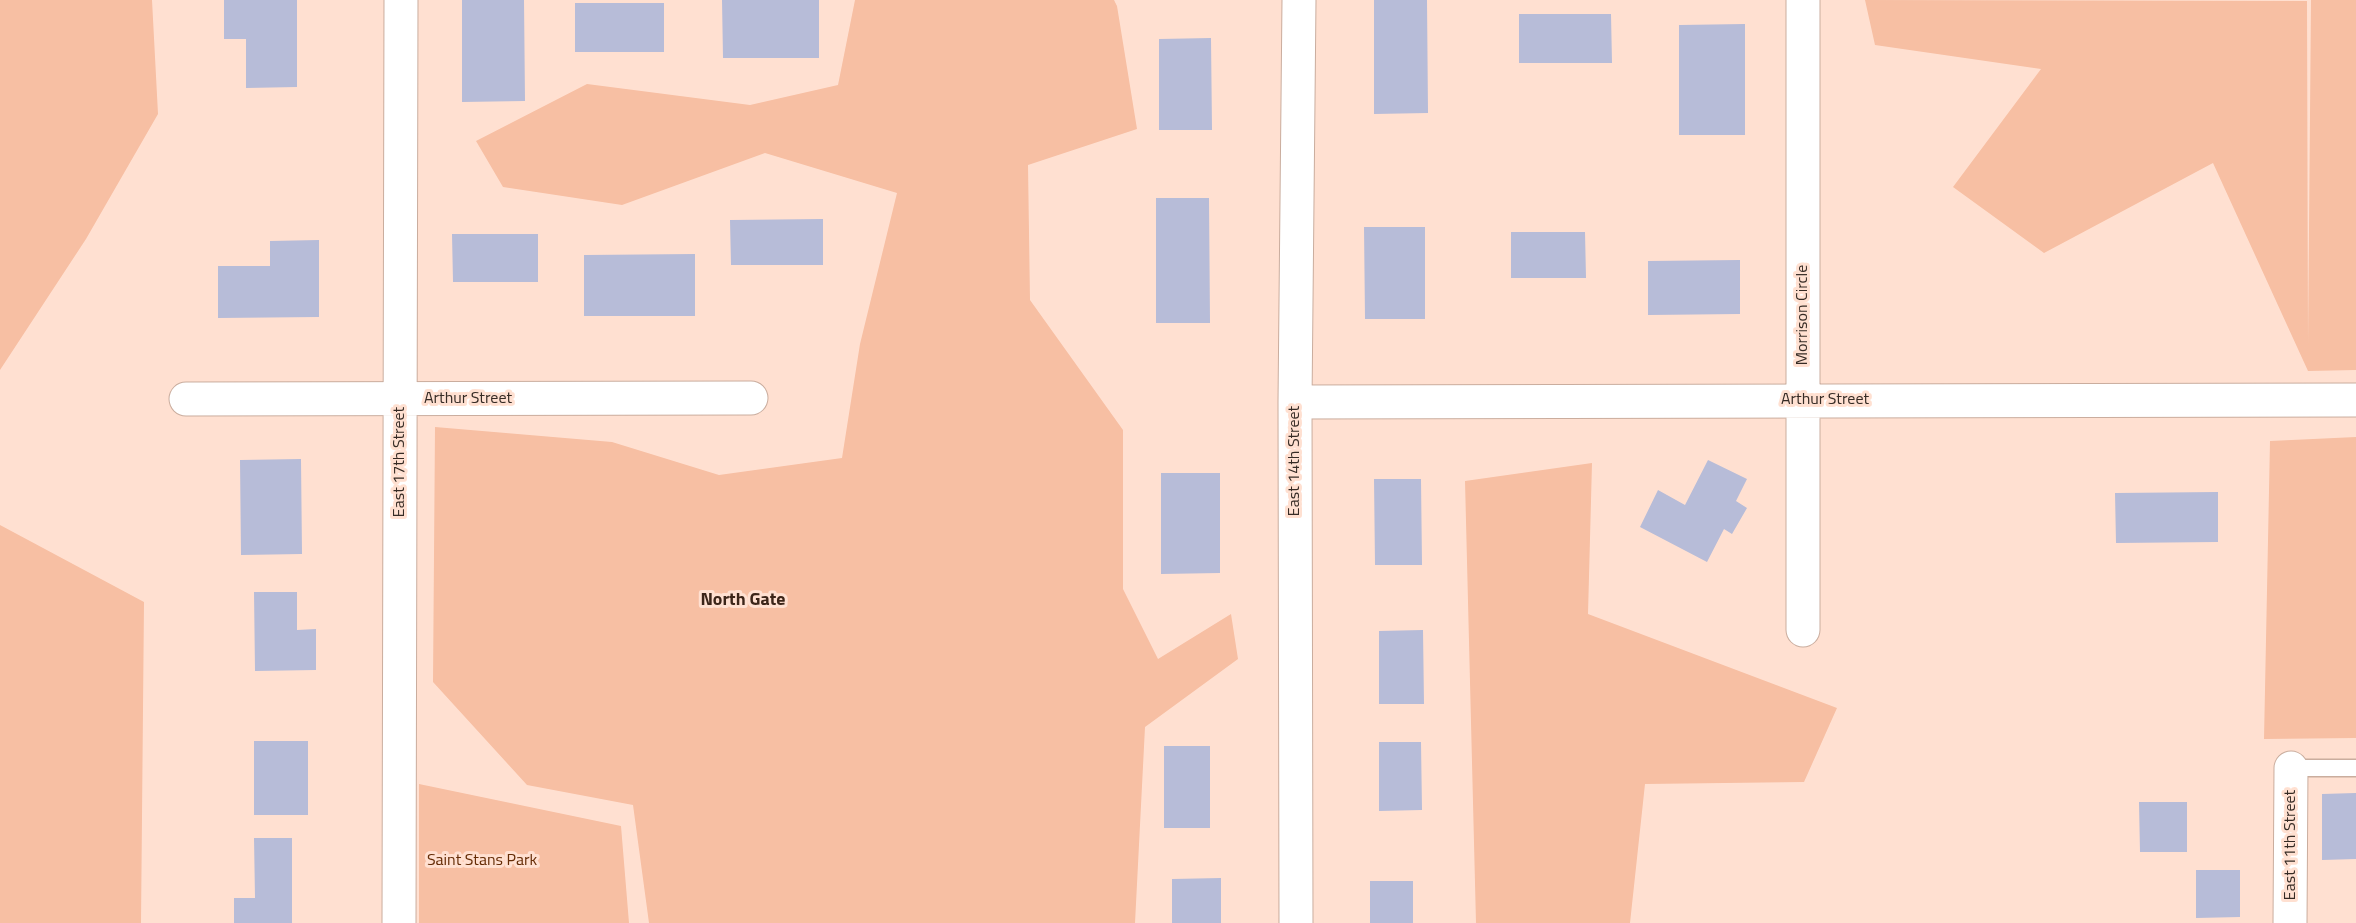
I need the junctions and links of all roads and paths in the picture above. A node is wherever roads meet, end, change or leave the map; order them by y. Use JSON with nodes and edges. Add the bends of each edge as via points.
{"nodes":[{"id":1,"x":401,"y":0,"type":"edge"},
{"id":2,"x":1299,"y":0,"type":"edge"},
{"id":3,"x":1803,"y":0,"type":"edge"},
{"id":4,"x":751,"y":398,"type":"dead end"},
{"id":5,"x":186,"y":399,"type":"dead end"},
{"id":6,"x":400,"y":399,"type":"junction"},
{"id":7,"x":1803,"y":399,"type":"junction"},
{"id":8,"x":2356,"y":400,"type":"edge"},
{"id":9,"x":1295,"y":402,"type":"junction"},
{"id":10,"x":1803,"y":630,"type":"dead end"},
{"id":11,"x":2291,"y":768,"type":"joint"},
{"id":12,"x":2356,"y":768,"type":"edge"},
{"id":13,"x":399,"y":923,"type":"edge"},
{"id":14,"x":1296,"y":923,"type":"edge"},
{"id":15,"x":2290,"y":923,"type":"edge"}],
"edges":[{"from":1,"to":6,"type":"street","name":"East 17th Street"},
{"from":2,"to":9,"type":"street","name":"East 14th Street"},
{"from":3,"to":7,"type":"street","name":"Morrison Circle"},
{"from":4,"to":6,"type":"street","name":"Arthur Street"},
{"from":5,"to":6,"type":"street","name":"Arthur Street"},
{"from":6,"to":13,"type":"street","name":"East 17th Street"},
{"from":7,"to":8,"type":"street","name":"Arthur Street"},
{"from":7,"to":9,"type":"street","name":"Arthur Street"},
{"from":7,"to":10,"type":"street","name":"Morrison Circle"},
{"from":9,"to":14,"type":"street","name":"East 14th Street"},
{"from":11,"to":12,"type":"lane"},
{"from":11,"to":15,"type":"street","name":"East 11th Street"}]}
